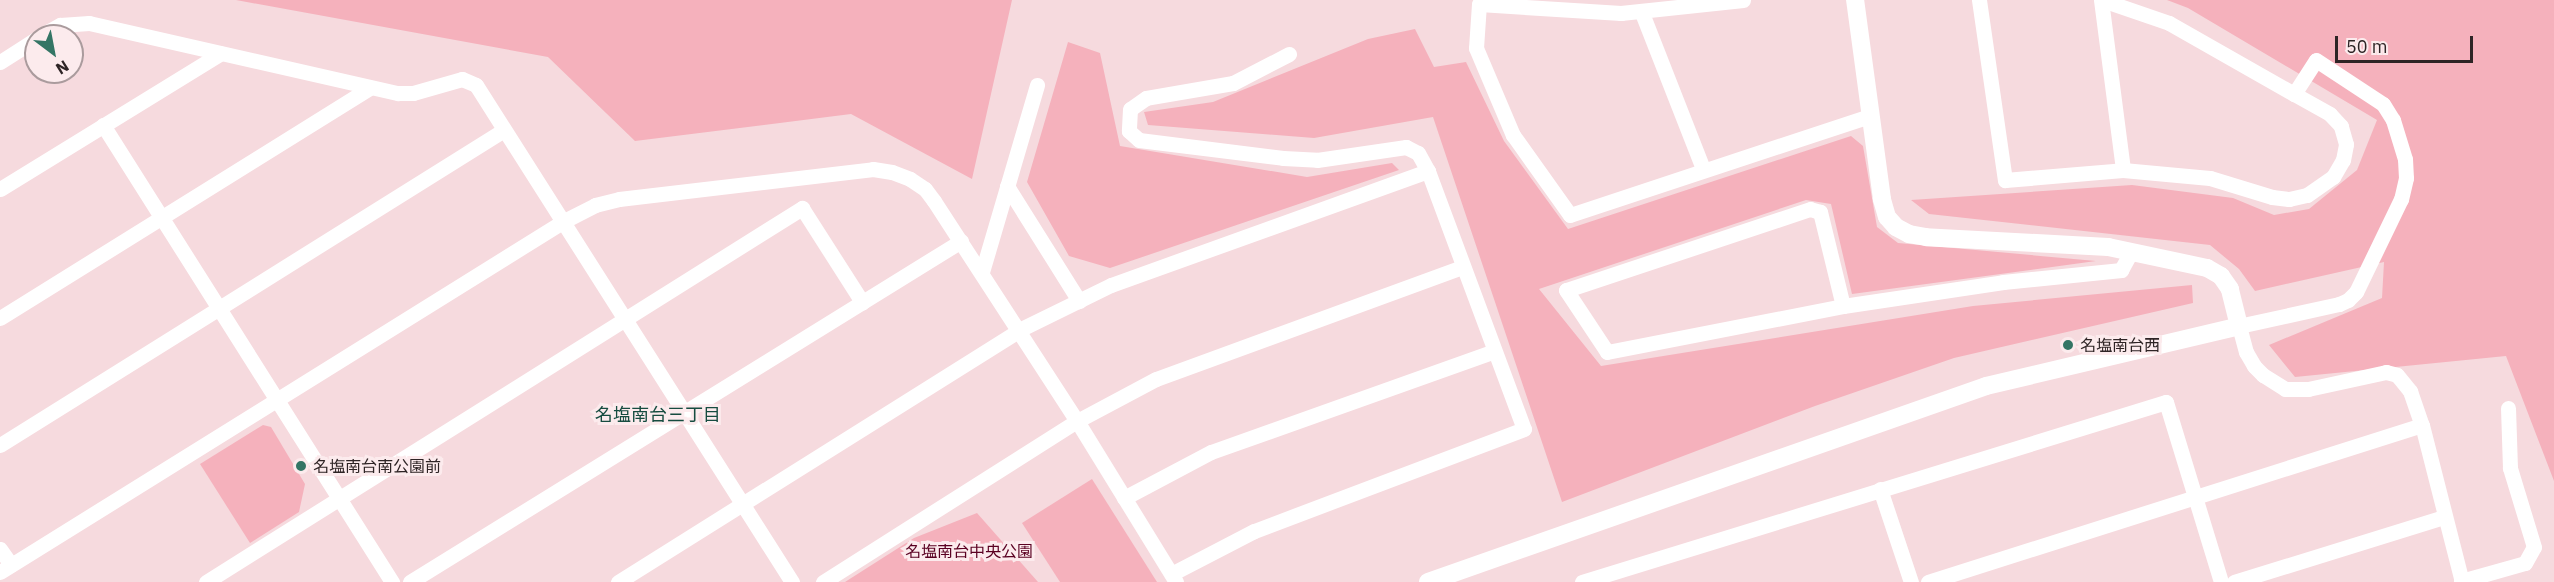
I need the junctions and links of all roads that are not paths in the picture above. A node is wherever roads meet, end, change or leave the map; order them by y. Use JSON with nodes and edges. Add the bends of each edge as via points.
{"nodes":[{"id":1,"x":1743,"y":0,"type":"edge"},
{"id":2,"x":1855,"y":0,"type":"edge"},
{"id":3,"x":1979,"y":0,"type":"edge"},
{"id":4,"x":2102,"y":0,"type":"edge"},
{"id":5,"x":1642,"y":13,"type":"junction"},
{"id":6,"x":74,"y":24,"type":"edge"},
{"id":7,"x":24,"y":47,"type":"edge"},
{"id":8,"x":221,"y":53,"type":"junction"},
{"id":9,"x":1289,"y":54,"type":"dead end"},
{"id":10,"x":0,"y":62,"type":"edge"},
{"id":11,"x":1037,"y":86,"type":"dead end"},
{"id":12,"x":370,"y":88,"type":"junction"},
{"id":13,"x":2294,"y":94,"type":"junction"},
{"id":14,"x":1870,"y":116,"type":"junction"},
{"id":15,"x":103,"y":125,"type":"junction"},
{"id":16,"x":504,"y":130,"type":"junction"},
{"id":17,"x":1703,"y":169,"type":"junction"},
{"id":18,"x":2123,"y":170,"type":"junction"},
{"id":19,"x":1428,"y":171,"type":"junction"},
{"id":20,"x":1007,"y":186,"type":"junction"},
{"id":21,"x":0,"y":189,"type":"edge"},
{"id":22,"x":162,"y":217,"type":"junction"},
{"id":23,"x":564,"y":221,"type":"junction"},
{"id":24,"x":962,"y":241,"type":"junction"},
{"id":25,"x":2131,"y":252,"type":"junction"},
{"id":26,"x":1462,"y":267,"type":"junction"},
{"id":27,"x":982,"y":272,"type":"junction"},
{"id":28,"x":1079,"y":301,"type":"junction"},
{"id":29,"x":862,"y":302,"type":"junction"},
{"id":30,"x":1843,"y":306,"type":"junction"},
{"id":31,"x":221,"y":308,"type":"junction"},
{"id":32,"x":0,"y":318,"type":"edge"},
{"id":33,"x":626,"y":320,"type":"junction"},
{"id":34,"x":2239,"y":326,"type":"junction"},
{"id":35,"x":1019,"y":330,"type":"junction"},
{"id":36,"x":1494,"y":351,"type":"junction"},
{"id":37,"x":278,"y":401,"type":"junction"},
{"id":38,"x":2508,"y":408,"type":"dead end"},
{"id":39,"x":683,"y":411,"type":"junction"},
{"id":40,"x":1077,"y":421,"type":"junction"},
{"id":41,"x":2422,"y":425,"type":"junction"},
{"id":42,"x":0,"y":445,"type":"edge"},
{"id":43,"x":1880,"y":489,"type":"junction"},
{"id":44,"x":2195,"y":496,"type":"junction"},
{"id":45,"x":1124,"y":498,"type":"junction"},
{"id":46,"x":341,"y":500,"type":"junction"},
{"id":47,"x":742,"y":504,"type":"junction"},
{"id":48,"x":2444,"y":517,"type":"junction"},
{"id":49,"x":0,"y":549,"type":"edge"},
{"id":50,"x":5,"y":569,"type":"edge"},
{"id":51,"x":1174,"y":578,"type":"edge"},
{"id":52,"x":206,"y":582,"type":"edge"},
{"id":53,"x":392,"y":582,"type":"edge"},
{"id":54,"x":410,"y":582,"type":"edge"},
{"id":55,"x":618,"y":582,"type":"edge"},
{"id":56,"x":792,"y":582,"type":"edge"},
{"id":57,"x":823,"y":582,"type":"edge"},
{"id":58,"x":1428,"y":582,"type":"edge"},
{"id":59,"x":1582,"y":582,"type":"edge"},
{"id":60,"x":1911,"y":582,"type":"edge"},
{"id":61,"x":1928,"y":582,"type":"edge"},
{"id":62,"x":2221,"y":582,"type":"edge"},
{"id":63,"x":2234,"y":582,"type":"edge"},
{"id":64,"x":2462,"y":582,"type":"edge"}],
"edges":[{"from":1,"to":5,"type":"street"},
{"from":2,"to":14,"type":"street"},
{"from":3,"to":18,"type":"street","via":[[2005,180]]},
{"from":4,"to":13,"type":"street","via":[[2169,22]]},
{"from":4,"to":18,"type":"street"},
{"from":5,"to":17,"type":"street"},
{"from":5,"to":17,"type":"street","via":[[1479,4],[1476,48],[1513,135],[1570,215]]},
{"from":6,"to":8,"type":"street","via":[[89,23]]},
{"from":7,"to":10,"type":"street"},
{"from":8,"to":12,"type":"street"},
{"from":8,"to":15,"type":"street"},
{"from":9,"to":19,"type":"street","via":[[1233,83],[1146,98],[1130,109],[1129,131],[1138,140],[1317,160],[1406,147],[1418,153]]},
{"from":11,"to":20,"type":"street"},
{"from":12,"to":16,"type":"street","via":[[413,93],[447,81],[469,81],[476,85]]},
{"from":12,"to":22,"type":"street"},
{"from":13,"to":18,"type":"street","via":[[2330,114],[2341,126],[2346,144],[2343,160],[2333,177],[2307,195],[2272,197],[2210,178]]},
{"from":13,"to":34,"type":"street","via":[[2316,60],[2383,104],[2400,138],[2406,178],[2401,199],[2362,281],[2348,300]]},
{"from":14,"to":17,"type":"street"},
{"from":14,"to":25,"type":"street","via":[[1887,217],[1909,234],[2108,247]]},
{"from":15,"to":21,"type":"street"},
{"from":15,"to":22,"type":"street"},
{"from":16,"to":23,"type":"street"},
{"from":16,"to":31,"type":"street"},
{"from":19,"to":26,"type":"street"},
{"from":19,"to":28,"type":"street","via":[[1111,285]]},
{"from":20,"to":27,"type":"street"},
{"from":20,"to":28,"type":"street"},
{"from":22,"to":31,"type":"street"},
{"from":22,"to":32,"type":"street"},
{"from":23,"to":24,"type":"street","via":[[595,205],[619,199],[873,169],[892,172],[924,189]]},
{"from":23,"to":33,"type":"street"},
{"from":23,"to":37,"type":"street"},
{"from":24,"to":27,"type":"street"},
{"from":24,"to":29,"type":"street"},
{"from":25,"to":30,"type":"street","via":[[2121,270],[2003,282]]},
{"from":25,"to":34,"type":"street","via":[[2207,268],[2221,276],[2230,290]]},
{"from":26,"to":36,"type":"street"},
{"from":26,"to":40,"type":"street","via":[[1156,379]]},
{"from":27,"to":35,"type":"street"},
{"from":28,"to":35,"type":"street"},
{"from":29,"to":33,"type":"street","via":[[802,208]]},
{"from":29,"to":39,"type":"street"},
{"from":30,"to":30,"type":"street","via":[[1607,352],[1566,290],[1810,209],[1820,212]]},
{"from":31,"to":37,"type":"street"},
{"from":31,"to":42,"type":"street"},
{"from":33,"to":39,"type":"street"},
{"from":33,"to":46,"type":"street"},
{"from":34,"to":41,"type":"street","via":[[2250,359],[2274,383],[2295,390],[2386,372],[2397,375],[2410,391]]},
{"from":34,"to":58,"type":"street","via":[[1986,386]]},
{"from":35,"to":40,"type":"street"},
{"from":35,"to":47,"type":"street"},
{"from":36,"to":45,"type":"street","via":[[1211,452]]},
{"from":36,"to":51,"type":"street","via":[[1524,429],[1254,531]]},
{"from":37,"to":46,"type":"street"},
{"from":37,"to":50,"type":"street"},
{"from":38,"to":64,"type":"street","via":[[2510,468],[2534,547],[2525,563]]},
{"from":39,"to":47,"type":"street"},
{"from":39,"to":54,"type":"street"},
{"from":40,"to":45,"type":"street"},
{"from":40,"to":57,"type":"street"},
{"from":41,"to":44,"type":"street"},
{"from":41,"to":48,"type":"street"},
{"from":43,"to":44,"type":"street","via":[[2166,402]]},
{"from":43,"to":59,"type":"street"},
{"from":43,"to":60,"type":"street"},
{"from":44,"to":61,"type":"street"},
{"from":44,"to":62,"type":"street"},
{"from":45,"to":51,"type":"street"},
{"from":46,"to":52,"type":"street"},
{"from":46,"to":53,"type":"street"},
{"from":47,"to":55,"type":"street"},
{"from":47,"to":56,"type":"street"},
{"from":48,"to":63,"type":"street"},
{"from":48,"to":64,"type":"street"},
{"from":49,"to":50,"type":"street"}]}
